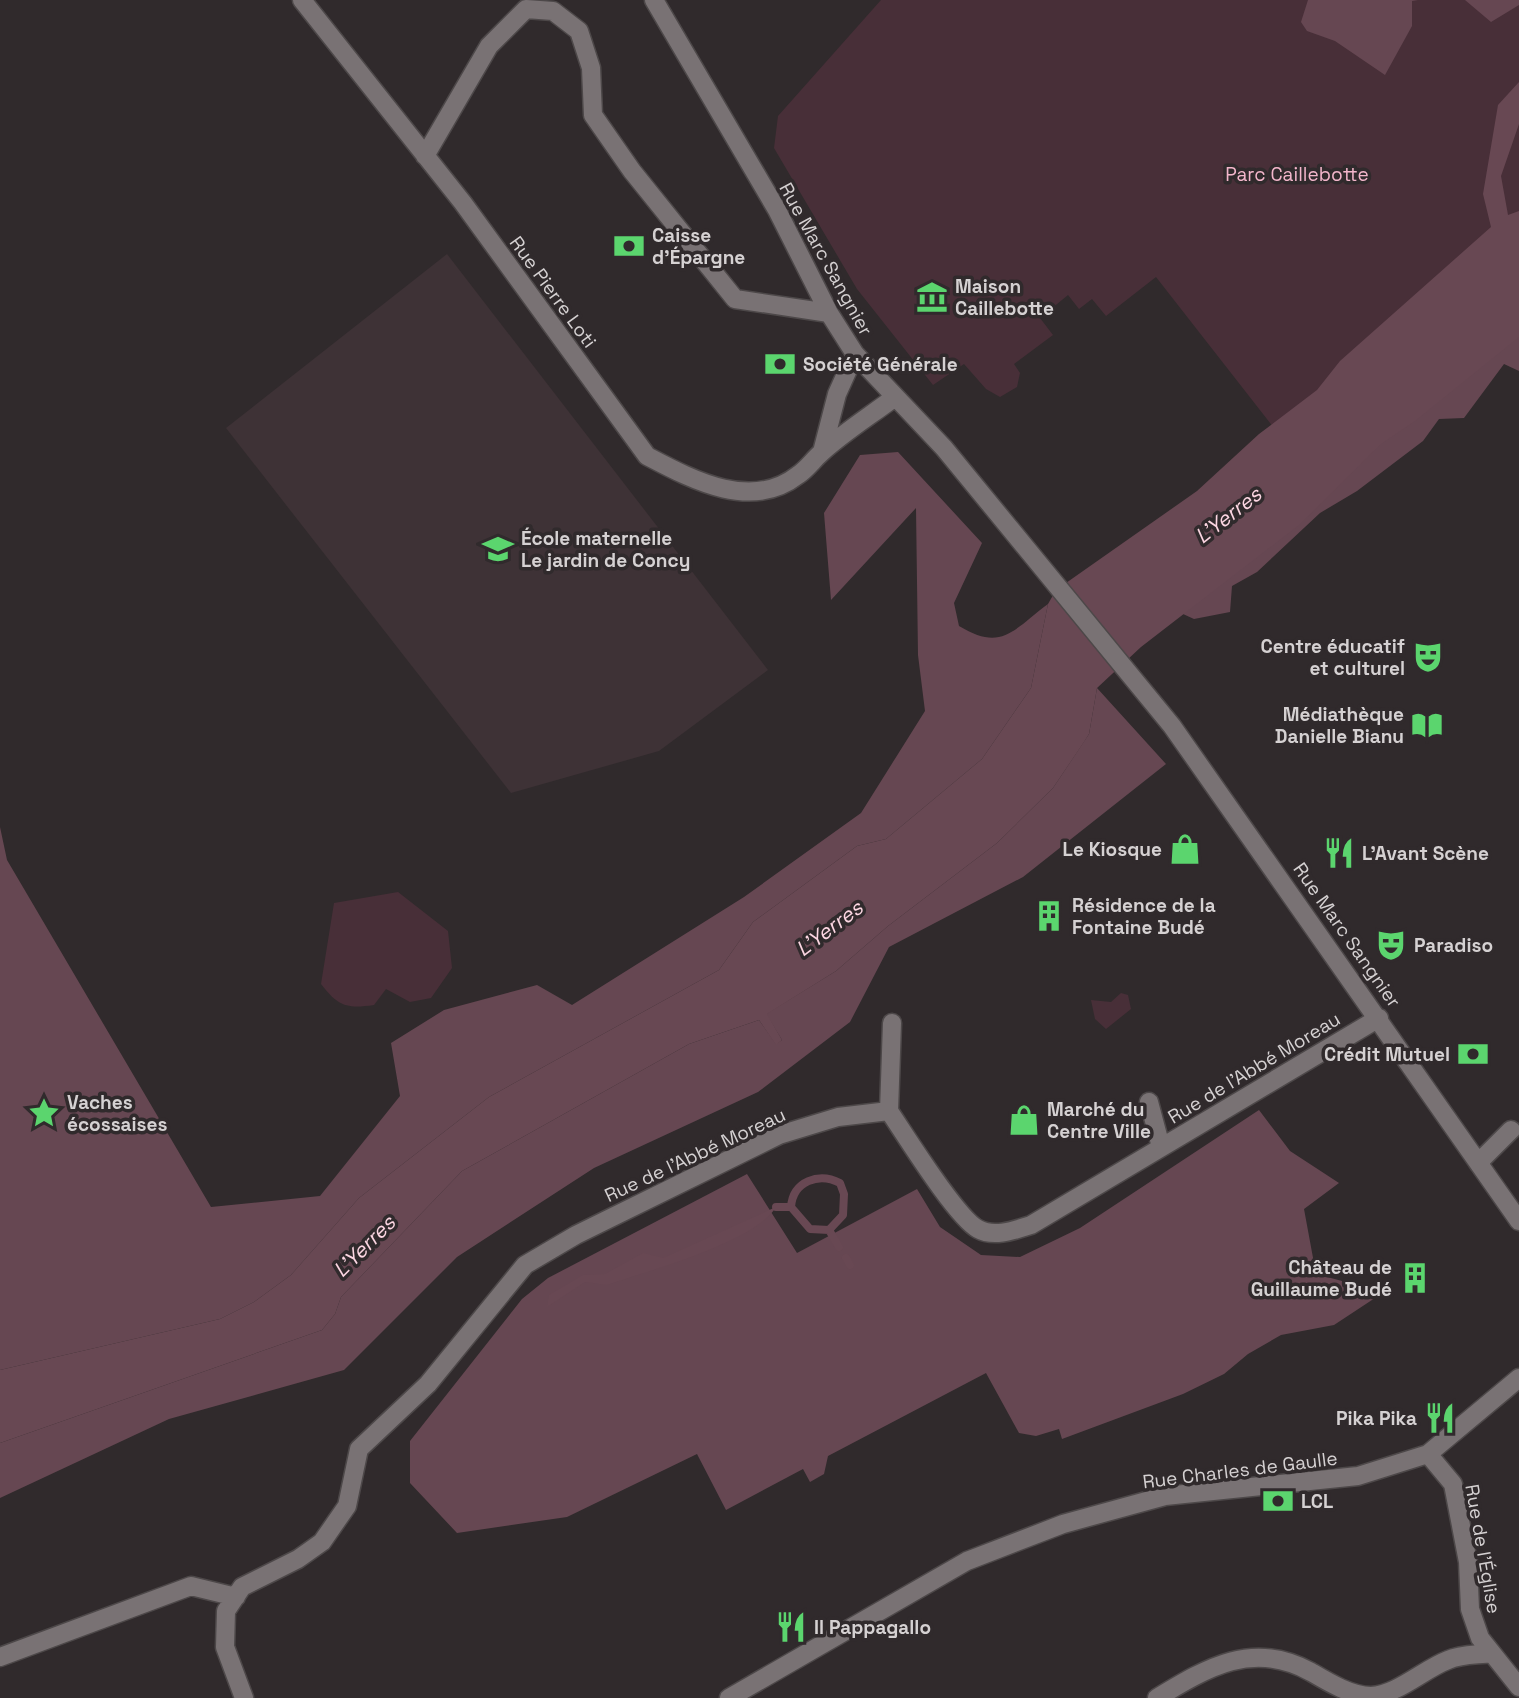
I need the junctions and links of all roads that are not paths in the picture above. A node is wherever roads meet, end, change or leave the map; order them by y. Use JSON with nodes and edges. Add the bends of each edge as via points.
{"nodes":[{"id":1,"x":302,"y":0,"type":"edge"},
{"id":2,"x":654,"y":0,"type":"edge"},
{"id":3,"x":425,"y":156,"type":"junction"},
{"id":4,"x":829,"y":313,"type":"junction"},
{"id":5,"x":855,"y":354,"type":"junction"},
{"id":6,"x":895,"y":397,"type":"junction"},
{"id":7,"x":822,"y":452,"type":"junction"},
{"id":8,"x":1379,"y":1018,"type":"junction"},
{"id":9,"x":892,"y":1023,"type":"dead end"},
{"id":10,"x":1149,"y":1102,"type":"dead end"},
{"id":11,"x":888,"y":1111,"type":"junction"},
{"id":12,"x":1511,"y":1130,"type":"dead end"},
{"id":13,"x":1161,"y":1147,"type":"junction"},
{"id":14,"x":1478,"y":1163,"type":"junction"},
{"id":15,"x":1519,"y":1222,"type":"edge"},
{"id":16,"x":1519,"y":1378,"type":"edge"},
{"id":17,"x":1428,"y":1454,"type":"junction"},
{"id":18,"x":236,"y":1597,"type":"junction"},
{"id":19,"x":1491,"y":1653,"type":"junction"},
{"id":20,"x":0,"y":1657,"type":"edge"},
{"id":21,"x":1519,"y":1687,"type":"edge"},
{"id":22,"x":747,"y":1692,"type":"edge"},
{"id":23,"x":244,"y":1698,"type":"edge"},
{"id":24,"x":729,"y":1698,"type":"edge"},
{"id":25,"x":1157,"y":1698,"type":"edge"}],
"edges":[{"from":1,"to":3,"type":"street","name":"Rue Pierre Loti"},
{"from":2,"to":4,"type":"street","name":"Rue Marc Sangnier","via":[[777,210]]},
{"from":3,"to":4,"type":"street","via":[[489,46],[526,9],[553,11],[579,31],[591,68],[593,115],[632,171],[736,299]]},
{"from":3,"to":7,"type":"street","name":"Rue Pierre Loti","via":[[647,456],[691,479],[736,492],[766,490],[797,477]]},
{"from":4,"to":5,"type":"street","name":"Rue Marc Sangnier"},
{"from":5,"to":6,"type":"street","name":"Rue Marc Sangnier"},
{"from":5,"to":7,"type":"street","via":[[837,394]]},
{"from":6,"to":7,"type":"street","name":"Rue Pierre Loti"},
{"from":6,"to":8,"type":"street","name":"Rue Marc Sangnier","via":[[944,448],[1134,678]]},
{"from":8,"to":13,"type":"street","name":"Rue de l'Abbé Moreau"},
{"from":8,"to":14,"type":"street","name":"Rue Marc Sangnier"},
{"from":9,"to":11,"type":"street"},
{"from":10,"to":13,"type":"street"},
{"from":11,"to":13,"type":"street","name":"Rue de l'Abbé Moreau","via":[[957,1207],[979,1230],[1004,1234],[1031,1225]]},
{"from":11,"to":18,"type":"street","name":"Rue de l'Abbé Moreau","via":[[838,1117],[779,1135],[525,1265],[428,1384],[359,1449],[347,1506],[322,1542],[242,1587]]},
{"from":12,"to":14,"type":"street"},
{"from":14,"to":15,"type":"street","name":"Rue Marc Sangnier"},
{"from":16,"to":17,"type":"street","name":"Rue Charles de Gaulle"},
{"from":17,"to":19,"type":"street","name":"Rue de l'Église","via":[[1453,1484],[1468,1562],[1470,1609]]},
{"from":17,"to":22,"type":"street","name":"Rue Charles de Gaulle","via":[[1358,1476],[1165,1496],[1063,1524],[967,1561]]},
{"from":18,"to":20,"type":"street","via":[[191,1587]]},
{"from":18,"to":23,"type":"street","via":[[226,1611],[225,1647]]},
{"from":19,"to":21,"type":"street","name":"Rue de l'Église"},
{"from":19,"to":25,"type":"street","via":[[1451,1658],[1394,1689],[1371,1696],[1263,1656],[1226,1660]]},
{"from":22,"to":24,"type":"street","name":"Rue Charles de Gaulle"}]}
